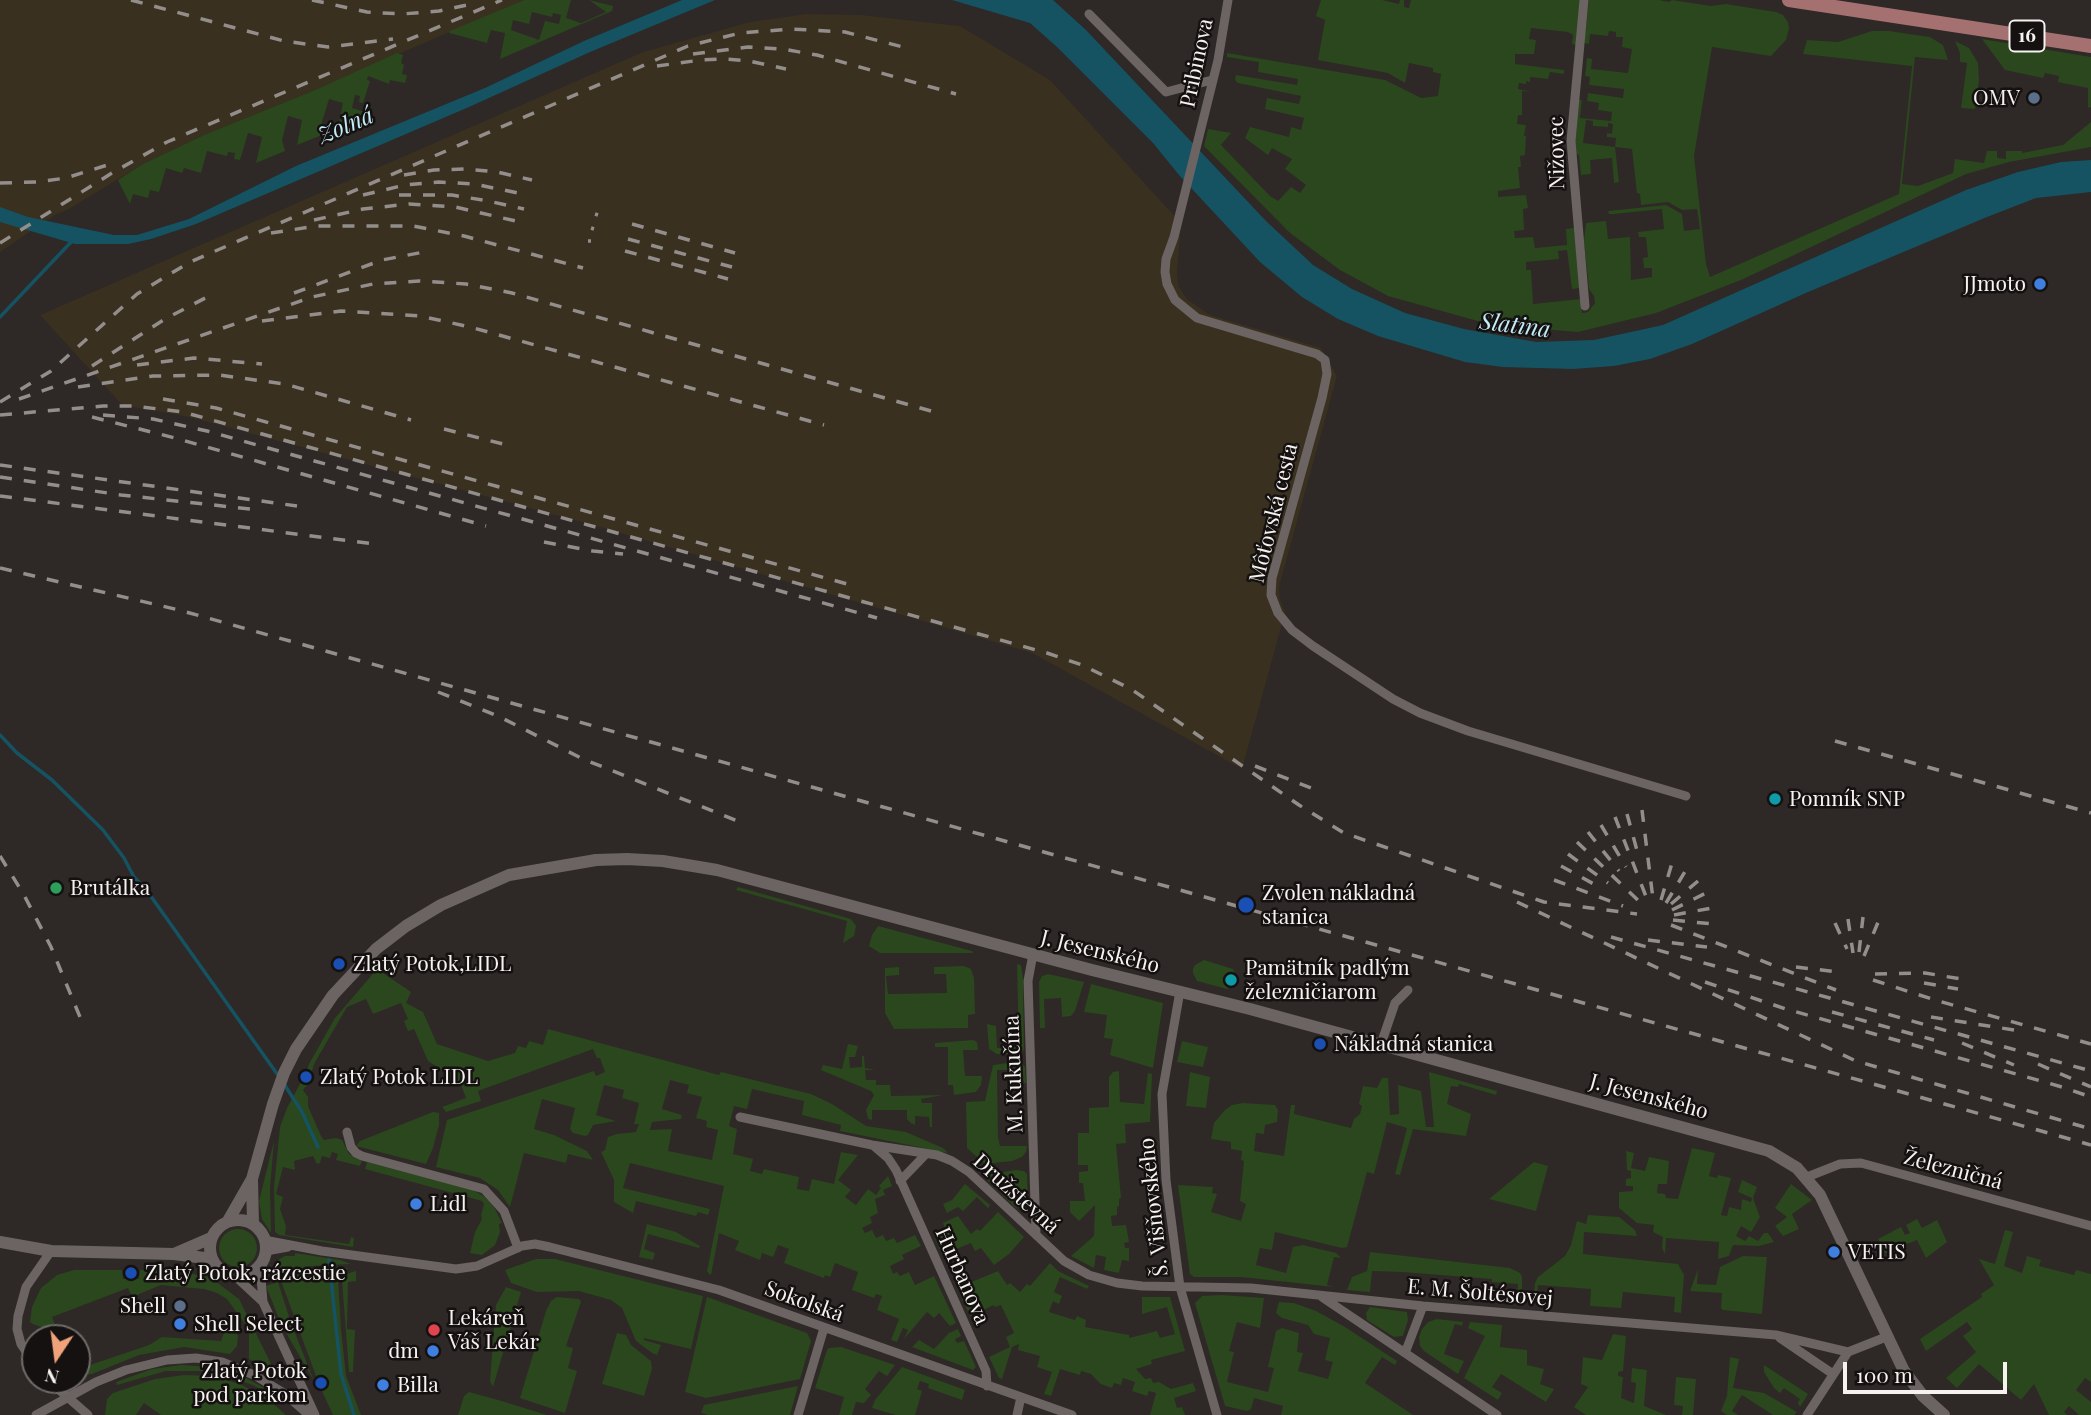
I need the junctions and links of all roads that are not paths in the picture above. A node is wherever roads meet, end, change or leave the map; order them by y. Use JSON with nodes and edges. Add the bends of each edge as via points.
{"nodes":[{"id":1,"x":1228,"y":0,"type":"edge"},
{"id":2,"x":1584,"y":0,"type":"edge"},
{"id":3,"x":1789,"y":0,"type":"edge"},
{"id":4,"x":1089,"y":14,"type":"dead end"},
{"id":5,"x":2091,"y":46,"type":"edge"},
{"id":6,"x":1212,"y":80,"type":"junction"},
{"id":7,"x":1182,"y":202,"type":"joint"},
{"id":8,"x":1585,"y":306,"type":"dead end"},
{"id":9,"x":1686,"y":796,"type":"dead end"},
{"id":10,"x":1033,"y":954,"type":"junction"},
{"id":11,"x":1408,"y":990,"type":"dead end"},
{"id":12,"x":1180,"y":991,"type":"junction"},
{"id":13,"x":1381,"y":1044,"type":"junction"},
{"id":14,"x":740,"y":1117,"type":"dead end"},
{"id":15,"x":347,"y":1132,"type":"dead end"},
{"id":16,"x":872,"y":1145,"type":"junction"},
{"id":17,"x":926,"y":1154,"type":"junction"},
{"id":18,"x":1807,"y":1177,"type":"junction"},
{"id":19,"x":253,"y":1179,"type":"junction"},
{"id":20,"x":900,"y":1181,"type":"junction"},
{"id":21,"x":228,"y":1222,"type":"junction"},
{"id":22,"x":253,"y":1224,"type":"junction"},
{"id":23,"x":2091,"y":1226,"type":"edge"},
{"id":24,"x":1036,"y":1235,"type":"junction"},
{"id":25,"x":211,"y":1238,"type":"junction"},
{"id":26,"x":0,"y":1242,"type":"edge"},
{"id":27,"x":265,"y":1245,"type":"junction"},
{"id":28,"x":518,"y":1248,"type":"junction"},
{"id":29,"x":51,"y":1251,"type":"junction"},
{"id":30,"x":174,"y":1254,"type":"junction"},
{"id":31,"x":212,"y":1259,"type":"junction"},
{"id":32,"x":260,"y":1266,"type":"junction"},
{"id":33,"x":236,"y":1277,"type":"junction"},
{"id":34,"x":1180,"y":1287,"type":"junction"},
{"id":35,"x":1320,"y":1296,"type":"junction"},
{"id":36,"x":262,"y":1302,"type":"junction"},
{"id":37,"x":1423,"y":1306,"type":"junction"},
{"id":38,"x":824,"y":1328,"type":"junction"},
{"id":39,"x":1776,"y":1335,"type":"junction"},
{"id":40,"x":1886,"y":1337,"type":"junction"},
{"id":41,"x":21,"y":1344,"type":"edge"},
{"id":42,"x":1847,"y":1352,"type":"junction"},
{"id":43,"x":1405,"y":1353,"type":"junction"},
{"id":44,"x":1833,"y":1374,"type":"junction"},
{"id":45,"x":987,"y":1386,"type":"junction"},
{"id":46,"x":65,"y":1394,"type":"edge"},
{"id":47,"x":69,"y":1397,"type":"junction"},
{"id":48,"x":1021,"y":1397,"type":"junction"},
{"id":49,"x":36,"y":1415,"type":"edge"},
{"id":50,"x":88,"y":1415,"type":"edge"},
{"id":51,"x":309,"y":1415,"type":"edge"},
{"id":52,"x":315,"y":1415,"type":"edge"},
{"id":53,"x":798,"y":1415,"type":"edge"},
{"id":54,"x":1017,"y":1415,"type":"edge"},
{"id":55,"x":1072,"y":1415,"type":"edge"},
{"id":56,"x":1217,"y":1415,"type":"edge"},
{"id":57,"x":1497,"y":1415,"type":"edge"},
{"id":58,"x":1807,"y":1415,"type":"edge"},
{"id":59,"x":1944,"y":1415,"type":"edge"}],
"edges":[{"from":1,"to":6,"type":"street","name":"Pribinova"},
{"from":2,"to":8,"type":"street","name":"Nižovec","via":[[1571,141]]},
{"from":3,"to":5,"type":"main road","number":"16"},
{"from":4,"to":6,"type":"street","via":[[1166,92]]},
{"from":6,"to":7,"type":"street","name":"Pribinova"},
{"from":7,"to":9,"type":"street","name":"Môťovská cesta","via":[[1165,267],[1167,285],[1179,304],[1202,320],[1325,360],[1322,398],[1271,584],[1274,604],[1286,624],[1332,659],[1420,713]]},
{"from":10,"to":12,"type":"street","name":"J. Jesenského"},
{"from":10,"to":19,"type":"street","name":"J. Jesenského","via":[[700,867],[636,859],[557,865],[509,875],[426,913],[363,961],[333,995],[284,1073]]},
{"from":10,"to":24,"type":"street","name":"M. Kukučína","via":[[1028,981]]},
{"from":11,"to":13,"type":"street","via":[[1395,1003]]},
{"from":12,"to":13,"type":"street","name":"J. Jesenského"},
{"from":12,"to":34,"type":"street","name":"Š. Višňovského","via":[[1161,1112]]},
{"from":13,"to":18,"type":"street","name":"J. Jesenského","via":[[1754,1146],[1788,1160]]},
{"from":14,"to":16,"type":"street","name":"Družstevná"},
{"from":15,"to":28,"type":"street","via":[[353,1150],[362,1156],[484,1189],[504,1212]]},
{"from":16,"to":17,"type":"street","name":"Družstevná"},
{"from":16,"to":20,"type":"street","name":"Hurbanova","via":[[888,1158]]},
{"from":17,"to":20,"type":"street"},
{"from":17,"to":24,"type":"street","name":"Družstevná","via":[[958,1164]]},
{"from":18,"to":23,"type":"street","name":"Železničná","via":[[1840,1164],[1861,1163]]},
{"from":18,"to":40,"type":"street","name":"J. Jesenského","via":[[1828,1209]]},
{"from":19,"to":21,"type":"street","name":"J. Jesenského"},
{"from":19,"to":22,"type":"street","name":"J. Jesenského"},
{"from":20,"to":45,"type":"street","name":"Hurbanova","via":[[986,1371]]},
{"from":21,"to":22,"type":"street","via":[[242,1219]]},
{"from":21,"to":25,"type":"street"},
{"from":22,"to":27,"type":"street"},
{"from":24,"to":34,"type":"street","name":"Družstevná","via":[[1064,1261],[1089,1275],[1131,1285]]},
{"from":25,"to":30,"type":"street"},
{"from":25,"to":31,"type":"street"},
{"from":26,"to":29,"type":"street"},
{"from":27,"to":28,"type":"street","name":"Sokolská","via":[[456,1269],[477,1266]]},
{"from":27,"to":32,"type":"street"},
{"from":28,"to":38,"type":"street","name":"Sokolská","via":[[539,1244],[677,1278]]},
{"from":29,"to":30,"type":"street"},
{"from":29,"to":41,"type":"street","via":[[26,1287],[18,1316]]},
{"from":30,"to":31,"type":"street"},
{"from":31,"to":33,"type":"street","via":[[221,1271]]},
{"from":32,"to":33,"type":"street"},
{"from":32,"to":36,"type":"street"},
{"from":33,"to":36,"type":"street"},
{"from":34,"to":35,"type":"street","name":"E. M. Šoltésovej"},
{"from":34,"to":56,"type":"street","name":"Š. Višňovského"},
{"from":35,"to":37,"type":"street","name":"E. M. Šoltésovej"},
{"from":35,"to":43,"type":"street"},
{"from":36,"to":52,"type":"street"},
{"from":37,"to":39,"type":"street","name":"E. M. Šoltésovej"},
{"from":37,"to":43,"type":"street"},
{"from":38,"to":45,"type":"street","name":"Sokolská"},
{"from":38,"to":53,"type":"street"},
{"from":39,"to":42,"type":"street","name":"E. M. Šoltésovej"},
{"from":39,"to":44,"type":"street","name":"E. M. Šoltésovej"},
{"from":40,"to":42,"type":"street"},
{"from":40,"to":59,"type":"street","name":"J. Jesenského","via":[[1913,1385]]},
{"from":42,"to":44,"type":"street"},
{"from":43,"to":57,"type":"street"},
{"from":44,"to":58,"type":"street"},
{"from":45,"to":48,"type":"street","name":"Sokolská"},
{"from":46,"to":47,"type":"street"},
{"from":47,"to":49,"type":"street"},
{"from":47,"to":50,"type":"street"},
{"from":47,"to":51,"type":"street","via":[[138,1366],[201,1358],[254,1375]]},
{"from":48,"to":54,"type":"street"},
{"from":48,"to":55,"type":"street","name":"Sokolská"}]}
